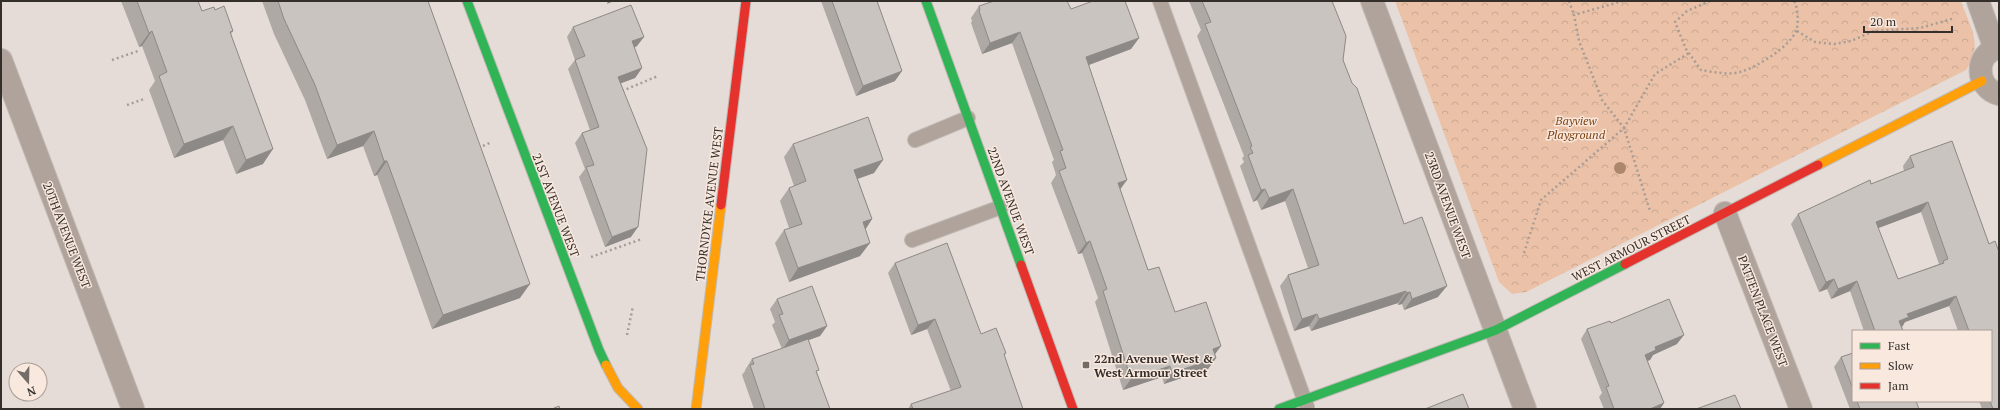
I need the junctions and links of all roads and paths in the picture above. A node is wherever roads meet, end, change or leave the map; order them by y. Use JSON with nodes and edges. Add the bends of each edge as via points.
{"nodes":[{"id":1,"x":467,"y":1,"type":"edge"},
{"id":2,"x":746,"y":1,"type":"edge"},
{"id":3,"x":926,"y":1,"type":"edge"},
{"id":4,"x":1160,"y":1,"type":"edge"},
{"id":5,"x":1372,"y":1,"type":"edge"},
{"id":6,"x":1568,"y":1,"type":"edge"},
{"id":7,"x":1623,"y":1,"type":"edge"},
{"id":8,"x":1710,"y":1,"type":"edge"},
{"id":9,"x":1794,"y":1,"type":"edge"},
{"id":10,"x":1978,"y":1,"type":"edge"},
{"id":11,"x":1574,"y":15,"type":"junction"},
{"id":12,"x":1956,"y":18,"type":"dead end"},
{"id":13,"x":1797,"y":31,"type":"junction"},
{"id":14,"x":1997,"y":48,"type":"edge"},
{"id":15,"x":138,"y":50,"type":"dead end"},
{"id":16,"x":1689,"y":53,"type":"junction"},
{"id":17,"x":1,"y":60,"type":"edge"},
{"id":18,"x":112,"y":60,"type":"dead end"},
{"id":19,"x":658,"y":76,"type":"dead end"},
{"id":20,"x":1982,"y":81,"type":"junction"},
{"id":21,"x":618,"y":92,"type":"edge"},
{"id":22,"x":1999,"y":94,"type":"edge"},
{"id":23,"x":144,"y":99,"type":"dead end"},
{"id":24,"x":127,"y":105,"type":"dead end"},
{"id":25,"x":968,"y":118,"type":"junction"},
{"id":26,"x":1624,"y":128,"type":"junction"},
{"id":27,"x":915,"y":140,"type":"dead end"},
{"id":28,"x":1001,"y":207,"type":"junction"},
{"id":29,"x":1650,"y":211,"type":"dead end"},
{"id":30,"x":1725,"y":213,"type":"junction"},
{"id":31,"x":642,"y":239,"type":"dead end"},
{"id":32,"x":912,"y":240,"type":"dead end"},
{"id":33,"x":602,"y":253,"type":"dead end"},
{"id":34,"x":1524,"y":253,"type":"dead end"},
{"id":35,"x":633,"y":306,"type":"dead end"},
{"id":36,"x":1496,"y":330,"type":"junction"},
{"id":37,"x":627,"y":335,"type":"dead end"},
{"id":38,"x":1306,"y":404,"type":"edge"},
{"id":39,"x":133,"y":409,"type":"edge"},
{"id":40,"x":638,"y":409,"type":"edge"},
{"id":41,"x":696,"y":409,"type":"edge"},
{"id":42,"x":1074,"y":409,"type":"edge"},
{"id":43,"x":1279,"y":409,"type":"edge"},
{"id":44,"x":1525,"y":409,"type":"edge"},
{"id":45,"x":1801,"y":409,"type":"edge"}],
"edges":[{"from":1,"to":40,"type":"street","name":"21ST AVENUE WEST","via":[[599,350],[618,388]]},
{"from":2,"to":41,"type":"street","name":"THORNDYKE AVENUE WEST"},
{"from":3,"to":25,"type":"street","name":"22ND AVENUE WEST"},
{"from":4,"to":38,"type":"lane"},
{"from":5,"to":36,"type":"street","name":"23RD AVENUE WEST"},
{"from":6,"to":11,"type":"path"},
{"from":7,"to":11,"type":"path"},
{"from":8,"to":16,"type":"path","via":[[1687,11],[1675,22]]},
{"from":9,"to":13,"type":"path","via":[[1797,6]]},
{"from":10,"to":14,"type":"street"},
{"from":11,"to":26,"type":"path","via":[[1579,41],[1602,100]]},
{"from":12,"to":13,"type":"path","via":[[1920,28],[1874,31],[1851,41],[1834,44],[1815,42]]},
{"from":13,"to":16,"type":"path","via":[[1780,51],[1742,72],[1701,70]]},
{"from":14,"to":20,"type":"street","via":[[1982,62]]},
{"from":15,"to":18,"type":"path"},
{"from":16,"to":26,"type":"path","via":[[1655,74]]},
{"from":17,"to":39,"type":"street","name":"20TH AVENUE WEST"},
{"from":19,"to":21,"type":"path"},
{"from":20,"to":22,"type":"street","via":[[1990,91]]},
{"from":20,"to":30,"type":"street","name":"WEST ARMOUR STREET"},
{"from":23,"to":24,"type":"path"},
{"from":25,"to":27,"type":"lane"},
{"from":25,"to":28,"type":"street","name":"22ND AVENUE WEST"},
{"from":26,"to":29,"type":"path"},
{"from":26,"to":34,"type":"path","via":[[1541,200]]},
{"from":28,"to":32,"type":"lane"},
{"from":28,"to":42,"type":"street","name":"22ND AVENUE WEST"},
{"from":30,"to":36,"type":"street","name":"WEST ARMOUR STREET"},
{"from":30,"to":45,"type":"street","name":"PATTEN PLACE WEST"},
{"from":31,"to":33,"type":"path"},
{"from":35,"to":37,"type":"path"},
{"from":36,"to":38,"type":"street","name":"WEST ARMOUR STREET"},
{"from":36,"to":44,"type":"street","name":"23RD AVENUE WEST"},
{"from":38,"to":43,"type":"street","name":"WEST ARMOUR STREET"}]}
